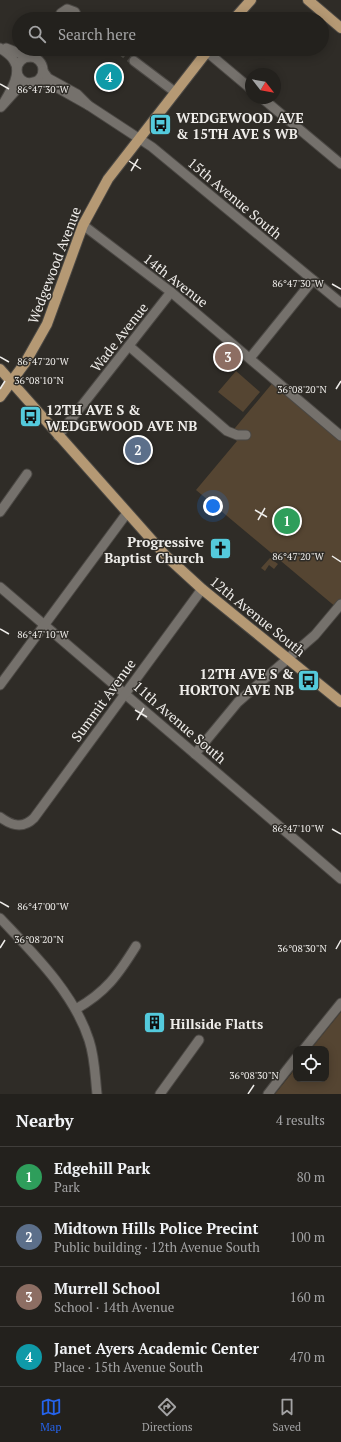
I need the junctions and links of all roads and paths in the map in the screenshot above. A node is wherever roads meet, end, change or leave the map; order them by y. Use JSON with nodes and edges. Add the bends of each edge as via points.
{"nodes":[{"id":1,"x":251,"y":0,"type":"edge"},
{"id":2,"x":308,"y":0,"type":"edge"},
{"id":3,"x":240,"y":12,"type":"edge"},
{"id":4,"x":322,"y":12,"type":"edge"},
{"id":5,"x":329,"y":18,"type":"edge"},
{"id":6,"x":341,"y":28,"type":"edge"},
{"id":7,"x":0,"y":45,"type":"edge"},
{"id":8,"x":0,"y":48,"type":"edge"},
{"id":9,"x":12,"y":51,"type":"edge"},
{"id":10,"x":26,"y":56,"type":"edge"},
{"id":11,"x":45,"y":56,"type":"edge"},
{"id":12,"x":203,"y":56,"type":"edge"},
{"id":13,"x":215,"y":56,"type":"edge"},
{"id":14,"x":29,"y":57,"type":"junction"},
{"id":15,"x":134,"y":61,"type":"tunnel mouth"},
{"id":16,"x":17,"y":69,"type":"junction"},
{"id":17,"x":43,"y":69,"type":"junction"},
{"id":18,"x":31,"y":82,"type":"junction"},
{"id":19,"x":245,"y":84,"type":"edge"},
{"id":20,"x":175,"y":92,"type":"junction"},
{"id":21,"x":269,"y":104,"type":"edge"},
{"id":22,"x":88,"y":105,"type":"junction"},
{"id":23,"x":1,"y":107,"type":"edge"},
{"id":24,"x":139,"y":137,"type":"junction"},
{"id":25,"x":341,"y":164,"type":"edge"},
{"id":26,"x":82,"y":225,"type":"junction"},
{"id":27,"x":313,"y":280,"type":"junction"},
{"id":28,"x":171,"y":292,"type":"junction"},
{"id":29,"x":341,"y":303,"type":"edge"},
{"id":30,"x":129,"y":346,"type":"junction"},
{"id":31,"x":250,"y":358,"type":"junction"},
{"id":32,"x":0,"y":369,"type":"edge"},
{"id":33,"x":12,"y":382,"type":"junction"},
{"id":34,"x":0,"y":397,"type":"edge"},
{"id":35,"x":246,"y":435,"type":"dead end"},
{"id":36,"x":58,"y":436,"type":"junction"},
{"id":37,"x":341,"y":436,"type":"edge"},
{"id":38,"x":27,"y":474,"type":"dead end"},
{"id":39,"x":0,"y":512,"type":"edge"},
{"id":40,"x":127,"y":513,"type":"junction"},
{"id":41,"x":0,"y":588,"type":"edge"},
{"id":42,"x":202,"y":589,"type":"junction"},
{"id":43,"x":341,"y":604,"type":"edge"},
{"id":44,"x":45,"y":626,"type":"junction"},
{"id":45,"x":288,"y":658,"type":"junction"},
{"id":46,"x":0,"y":685,"type":"edge"},
{"id":47,"x":125,"y":693,"type":"junction"},
{"id":48,"x":341,"y":702,"type":"edge"},
{"id":49,"x":195,"y":754,"type":"junction"},
{"id":50,"x":0,"y":817,"type":"edge"},
{"id":51,"x":341,"y":879,"type":"edge"},
{"id":52,"x":0,"y":918,"type":"edge"},
{"id":53,"x":136,"y":946,"type":"dead end"},
{"id":54,"x":341,"y":1003,"type":"edge"},
{"id":55,"x":76,"y":1009,"type":"junction"},
{"id":56,"x":199,"y":1040,"type":"dead end"},
{"id":57,"x":306,"y":1046,"type":"edge"},
{"id":58,"x":293,"y":1062,"type":"edge"},
{"id":59,"x":98,"y":1094,"type":"edge"},
{"id":60,"x":160,"y":1094,"type":"edge"},
{"id":61,"x":268,"y":1094,"type":"edge"}],
"edges":[{"from":1,"to":3,"type":"main road"},
{"from":2,"to":4,"type":"main road"},
{"from":5,"to":6,"type":"main road"},
{"from":7,"to":9,"type":"street"},
{"from":8,"to":16,"type":"street","via":[[13,59]]},
{"from":10,"to":14,"type":"street"},
{"from":11,"to":17,"type":"street"},
{"from":12,"to":20,"type":"main road","name":"Wedgewood Avenue"},
{"from":13,"to":19,"type":"street"},
{"from":14,"to":16,"type":"street","via":[[22,60]]},
{"from":14,"to":17,"type":"street","via":[[38,59]]},
{"from":15,"to":20,"type":"street"},
{"from":16,"to":18,"type":"street","via":[[20,78]]},
{"from":16,"to":23,"type":"street","via":[[13,84]]},
{"from":17,"to":18,"type":"street","via":[[39,79]]},
{"from":17,"to":22,"type":"street","name":"15th Avenue South","via":[[48,78],[77,94]]},
{"from":18,"to":22,"type":"street","name":"15th Avenue South","via":[[53,86]]},
{"from":18,"to":23,"type":"street","via":[[19,87]]},
{"from":20,"to":24,"type":"main road","name":"Wedgewood Avenue"},
{"from":21,"to":25,"type":"street"},
{"from":22,"to":24,"type":"street","name":"15th Avenue South"},
{"from":24,"to":26,"type":"main road","name":"Wedgewood Avenue","via":[[108,179]]},
{"from":24,"to":27,"type":"street","name":"15th Avenue South"},
{"from":26,"to":28,"type":"street","name":"14th Avenue"},
{"from":26,"to":33,"type":"main road","name":"Wedgewood Avenue","via":[[47,324]]},
{"from":27,"to":29,"type":"street","name":"15th Avenue South"},
{"from":27,"to":31,"type":"street"},
{"from":28,"to":30,"type":"street","name":"Wade Avenue"},
{"from":28,"to":31,"type":"street","name":"14th Avenue"},
{"from":30,"to":35,"type":"street","via":[[227,431]]},
{"from":30,"to":36,"type":"street","name":"Wade Avenue"},
{"from":31,"to":37,"type":"street","name":"14th Avenue"},
{"from":32,"to":33,"type":"main road","name":"12th Avenue South"},
{"from":33,"to":34,"type":"main road","name":"Wedgewood Avenue"},
{"from":33,"to":36,"type":"main road","name":"12th Avenue South"},
{"from":36,"to":40,"type":"main road","name":"12th Avenue South"},
{"from":38,"to":39,"type":"street"},
{"from":40,"to":42,"type":"main road","name":"12th Avenue South","via":[[166,556]]},
{"from":40,"to":44,"type":"street"},
{"from":41,"to":44,"type":"street","name":"11th Avenue South"},
{"from":42,"to":45,"type":"main road","name":"12th Avenue South"},
{"from":42,"to":47,"type":"street","name":"Summit Avenue"},
{"from":43,"to":45,"type":"street","via":[[315,635]]},
{"from":44,"to":46,"type":"street"},
{"from":44,"to":47,"type":"street","name":"11th Avenue South"},
{"from":45,"to":48,"type":"main road","name":"12th Avenue South"},
{"from":45,"to":49,"type":"street","via":[[238,702]]},
{"from":47,"to":49,"type":"street","name":"11th Avenue South"},
{"from":47,"to":50,"type":"street","name":"Summit Avenue","via":[[37,815],[24,826],[14,825]]},
{"from":49,"to":51,"type":"street","name":"11th Avenue South"},
{"from":52,"to":55,"type":"street","via":[[59,985]]},
{"from":53,"to":55,"type":"street","via":[[113,982],[102,993]]},
{"from":54,"to":57,"type":"street"},
{"from":55,"to":59,"type":"street","via":[[92,1052]]},
{"from":56,"to":60,"type":"street"},
{"from":58,"to":61,"type":"street"}]}
